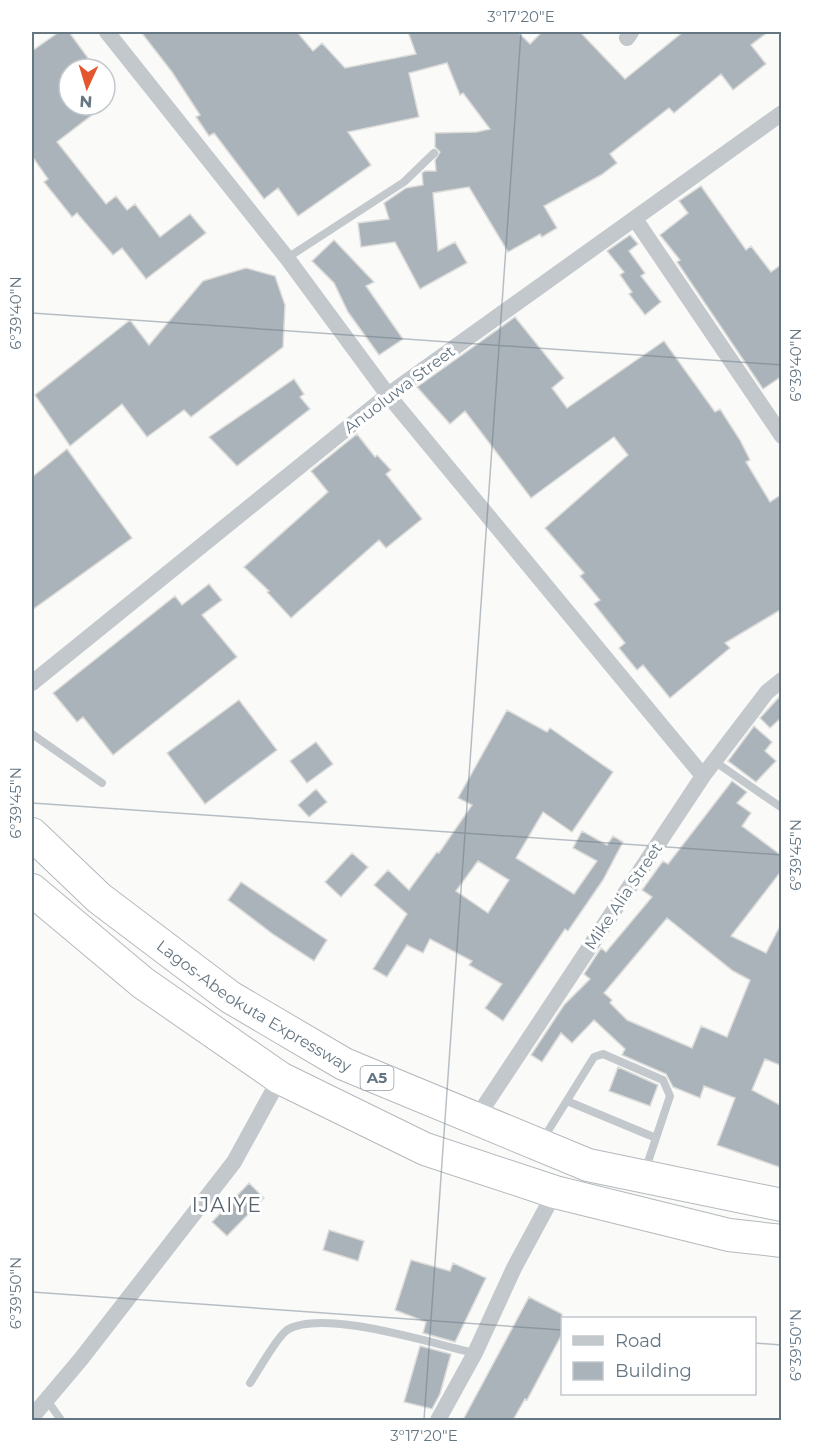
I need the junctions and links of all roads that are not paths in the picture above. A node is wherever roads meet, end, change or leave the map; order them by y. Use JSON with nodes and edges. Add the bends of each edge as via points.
{"nodes":[{"id":1,"x":108,"y":32,"type":"edge"},
{"id":2,"x":782,"y":113,"type":"edge"},
{"id":3,"x":434,"y":153,"type":"dead end"},
{"id":4,"x":635,"y":219,"type":"junction"},
{"id":5,"x":287,"y":258,"type":"junction"},
{"id":6,"x":387,"y":395,"type":"junction"},
{"id":7,"x":779,"y":426,"type":"edge"},
{"id":8,"x":782,"y":680,"type":"edge"},
{"id":9,"x":32,"y":683,"type":"edge"},
{"id":10,"x":32,"y":734,"type":"edge"},
{"id":11,"x":714,"y":761,"type":"junction"},
{"id":12,"x":703,"y":776,"type":"junction"},
{"id":13,"x":102,"y":783,"type":"dead end"},
{"id":14,"x":782,"y":808,"type":"edge"},
{"id":15,"x":32,"y":834,"type":"edge"},
{"id":16,"x":38,"y":900,"type":"edge"},
{"id":17,"x":280,"y":1078,"type":"junction"},
{"id":18,"x":567,"y":1101,"type":"junction"},
{"id":19,"x":475,"y":1120,"type":"junction"},
{"id":20,"x":656,"y":1138,"type":"junction"},
{"id":21,"x":539,"y":1147,"type":"junction"},
{"id":22,"x":642,"y":1177,"type":"junction"},
{"id":23,"x":555,"y":1192,"type":"junction"},
{"id":24,"x":782,"y":1205,"type":"edge"},
{"id":25,"x":782,"y":1240,"type":"edge"},
{"id":26,"x":475,"y":1353,"type":"junction"},
{"id":27,"x":250,"y":1383,"type":"dead end"},
{"id":28,"x":47,"y":1400,"type":"junction"},
{"id":29,"x":32,"y":1417,"type":"edge"},
{"id":30,"x":61,"y":1420,"type":"edge"},
{"id":31,"x":438,"y":1420,"type":"edge"}],
"edges":[{"from":1,"to":5,"type":"street"},
{"from":2,"to":4,"type":"street","name":"Anuoluwa Street"},
{"from":3,"to":5,"type":"lane","via":[[404,182]]},
{"from":4,"to":6,"type":"street","name":"Anuoluwa Street"},
{"from":4,"to":7,"type":"street"},
{"from":5,"to":6,"type":"street"},
{"from":6,"to":9,"type":"street","name":"Anuoluwa Street"},
{"from":6,"to":12,"type":"street"},
{"from":8,"to":11,"type":"street","name":"Mike Alia Street","via":[[767,692]]},
{"from":10,"to":13,"type":"lane"},
{"from":11,"to":12,"type":"street","name":"Mike Alia Street"},
{"from":11,"to":14,"type":"lane"},
{"from":12,"to":19,"type":"street","name":"Mike Alia Street"},
{"from":15,"to":19,"type":"highway","name":"Lagos-Abeokuta Expressway","number":"A5","via":[[99,898],[230,997],[344,1064]]},
{"from":16,"to":17,"type":"highway","via":[[143,983]]},
{"from":17,"to":23,"type":"highway","via":[[425,1149]]},
{"from":17,"to":28,"type":"street","via":[[234,1162]]},
{"from":18,"to":20,"type":"lane"},
{"from":18,"to":20,"type":"lane","via":[[594,1057],[603,1054],[663,1080],[668,1087],[670,1096]]},
{"from":18,"to":21,"type":"lane"},
{"from":19,"to":21,"type":"highway","name":"Lagos-Abeokuta Expressway","number":"A5"},
{"from":20,"to":22,"type":"lane"},
{"from":21,"to":22,"type":"highway","name":"Lagos-Abeokuta Expressway","number":"A5","via":[[588,1165]]},
{"from":22,"to":24,"type":"highway","name":"Lagos-Abeokuta Expressway","number":"A5"},
{"from":23,"to":25,"type":"highway","via":[[729,1235]]},
{"from":23,"to":26,"type":"street"},
{"from":26,"to":27,"type":"lane","via":[[315,1321],[286,1331]]},
{"from":26,"to":31,"type":"street"},
{"from":28,"to":29,"type":"street"},
{"from":28,"to":30,"type":"lane"}]}
